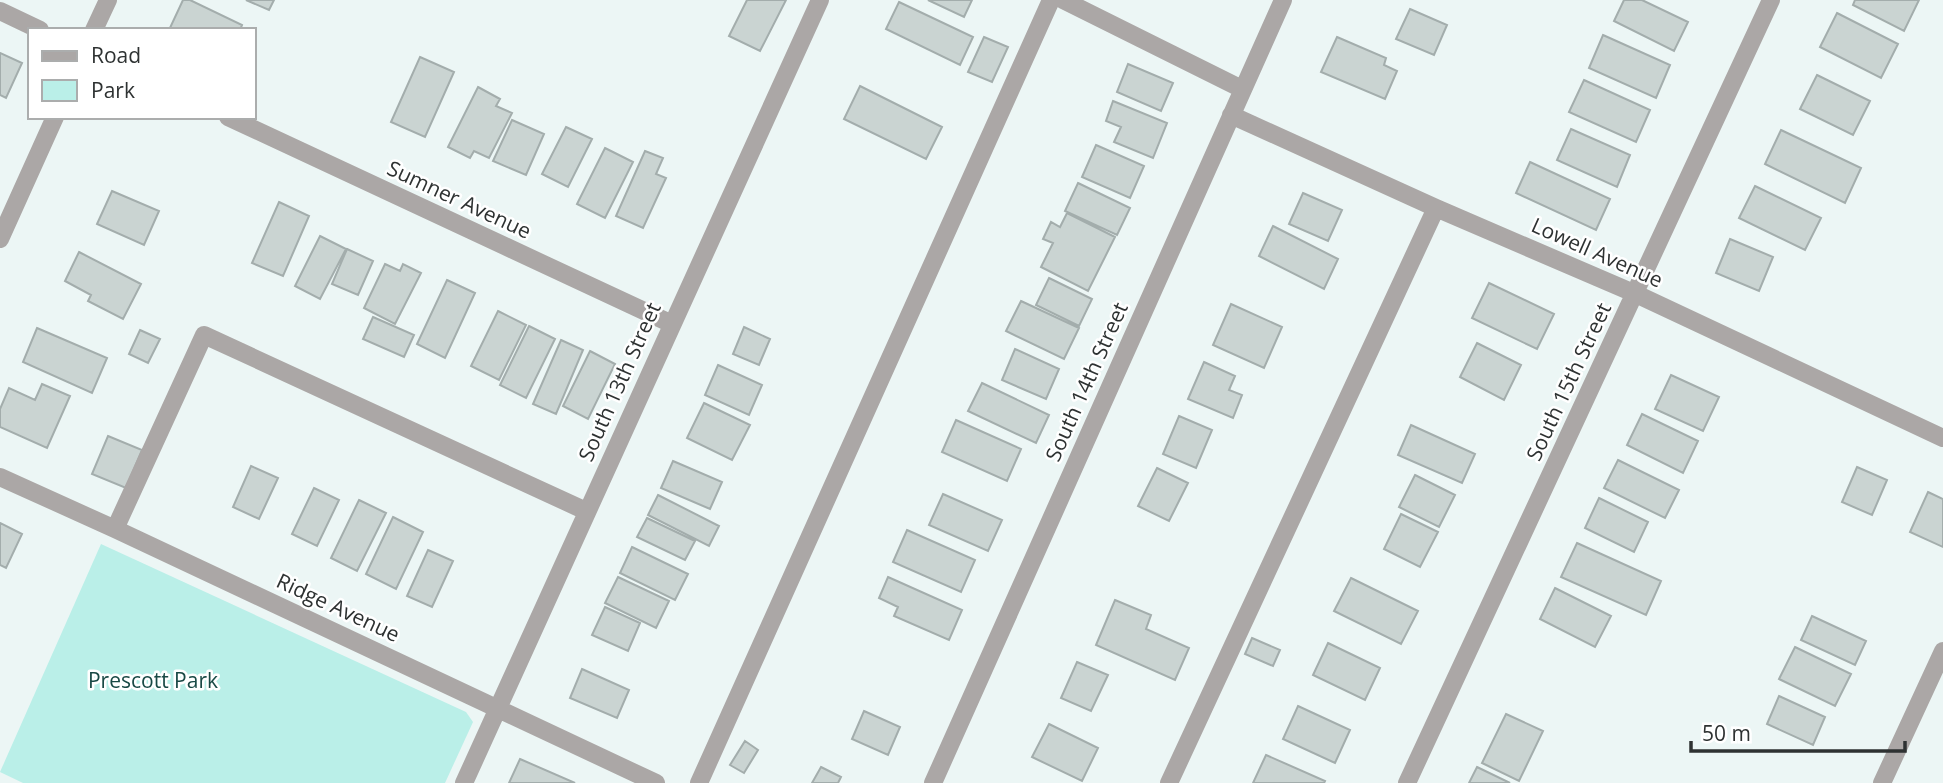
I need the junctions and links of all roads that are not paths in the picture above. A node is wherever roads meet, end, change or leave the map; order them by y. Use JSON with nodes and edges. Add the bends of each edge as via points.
{"nodes":[{"id":1,"x":108,"y":0,"type":"edge"},
{"id":2,"x":820,"y":0,"type":"edge"},
{"id":3,"x":1051,"y":0,"type":"edge"},
{"id":4,"x":1063,"y":0,"type":"edge"},
{"id":5,"x":1283,"y":0,"type":"edge"},
{"id":6,"x":1771,"y":0,"type":"edge"},
{"id":7,"x":0,"y":11,"type":"edge"},
{"id":8,"x":36,"y":28,"type":"edge"},
{"id":9,"x":95,"y":28,"type":"edge"},
{"id":10,"x":1242,"y":89,"type":"junction"},
{"id":11,"x":1231,"y":115,"type":"junction"},
{"id":12,"x":54,"y":119,"type":"edge"},
{"id":13,"x":232,"y":119,"type":"edge"},
{"id":14,"x":1436,"y":208,"type":"junction"},
{"id":15,"x":0,"y":239,"type":"edge"},
{"id":16,"x":1636,"y":294,"type":"junction"},
{"id":17,"x":672,"y":324,"type":"junction"},
{"id":18,"x":1943,"y":438,"type":"edge"},
{"id":19,"x":0,"y":478,"type":"edge"},
{"id":20,"x":586,"y":511,"type":"junction"},
{"id":21,"x":115,"y":529,"type":"junction"},
{"id":22,"x":1943,"y":651,"type":"edge"},
{"id":23,"x":498,"y":708,"type":"junction"},
{"id":24,"x":464,"y":783,"type":"edge"},
{"id":25,"x":656,"y":783,"type":"edge"},
{"id":26,"x":698,"y":783,"type":"edge"},
{"id":27,"x":933,"y":783,"type":"edge"},
{"id":28,"x":1169,"y":783,"type":"edge"},
{"id":29,"x":1407,"y":783,"type":"edge"},
{"id":30,"x":1882,"y":783,"type":"edge"}],
"edges":[{"from":1,"to":9,"type":"street"},
{"from":2,"to":17,"type":"street","name":"South 13th Street"},
{"from":3,"to":26,"type":"street"},
{"from":4,"to":10,"type":"street"},
{"from":5,"to":10,"type":"street","name":"South 14th Street"},
{"from":6,"to":16,"type":"street","name":"South 15th Street"},
{"from":7,"to":8,"type":"street"},
{"from":10,"to":11,"type":"street","name":"South 14th Street"},
{"from":11,"to":14,"type":"street","name":"Lowell Avenue"},
{"from":11,"to":27,"type":"street","name":"South 14th Street"},
{"from":12,"to":15,"type":"street"},
{"from":13,"to":17,"type":"street","name":"Sumner Avenue"},
{"from":14,"to":16,"type":"street","name":"Lowell Avenue"},
{"from":14,"to":28,"type":"street"},
{"from":16,"to":18,"type":"street","name":"Lowell Avenue"},
{"from":16,"to":29,"type":"street","name":"South 15th Street"},
{"from":17,"to":20,"type":"street","name":"South 13th Street"},
{"from":19,"to":21,"type":"street","name":"Ridge Avenue"},
{"from":20,"to":21,"type":"street","via":[[204,335]]},
{"from":20,"to":23,"type":"street","name":"South 13th Street"},
{"from":21,"to":23,"type":"street","name":"Ridge Avenue"},
{"from":22,"to":30,"type":"street"},
{"from":23,"to":24,"type":"street","name":"South 13th Street"},
{"from":23,"to":25,"type":"street","name":"Ridge Avenue"}]}
